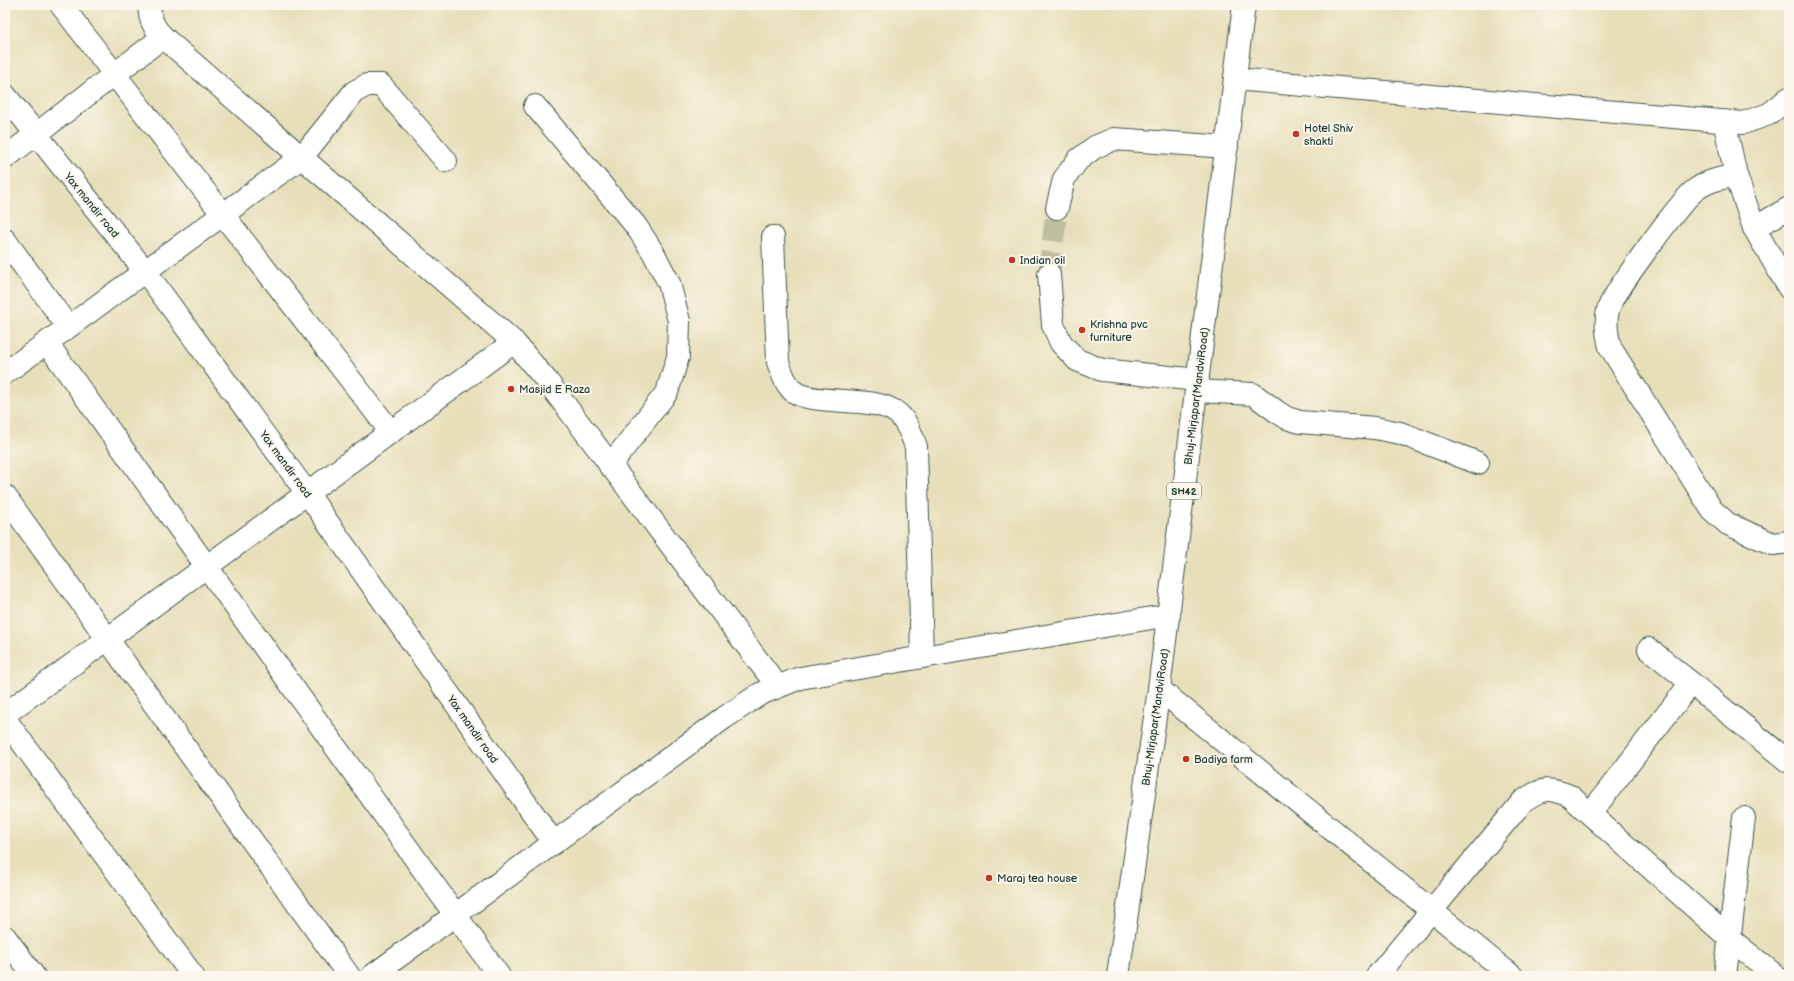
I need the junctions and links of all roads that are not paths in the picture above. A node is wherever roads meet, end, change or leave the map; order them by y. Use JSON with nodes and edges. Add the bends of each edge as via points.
{"nodes":[{"id":1,"x":61,"y":5,"type":"edge"},
{"id":2,"x":150,"y":5,"type":"edge"},
{"id":3,"x":1244,"y":5,"type":"edge"},
{"id":4,"x":163,"y":37,"type":"junction"},
{"id":5,"x":114,"y":74,"type":"junction"},
{"id":6,"x":1236,"y":79,"type":"junction"},
{"id":7,"x":5,"y":95,"type":"edge"},
{"id":8,"x":1789,"y":98,"type":"edge"},
{"id":9,"x":535,"y":106,"type":"dead end"},
{"id":10,"x":1724,"y":122,"type":"junction"},
{"id":11,"x":36,"y":134,"type":"junction"},
{"id":12,"x":1227,"y":147,"type":"junction"},
{"id":13,"x":5,"y":158,"type":"edge"},
{"id":14,"x":302,"y":158,"type":"junction"},
{"id":15,"x":446,"y":161,"type":"dead end"},
{"id":16,"x":1736,"y":175,"type":"junction"},
{"id":17,"x":1057,"y":208,"type":"tunnel mouth"},
{"id":18,"x":1789,"y":208,"type":"edge"},
{"id":19,"x":223,"y":215,"type":"junction"},
{"id":20,"x":1754,"y":228,"type":"junction"},
{"id":21,"x":774,"y":237,"type":"dead end"},
{"id":22,"x":5,"y":240,"type":"edge"},
{"id":23,"x":145,"y":271,"type":"junction"},
{"id":24,"x":1049,"y":274,"type":"tunnel mouth"},
{"id":25,"x":1789,"y":288,"type":"edge"},
{"id":26,"x":68,"y":327,"type":"junction"},
{"id":27,"x":514,"y":342,"type":"junction"},
{"id":28,"x":46,"y":343,"type":"junction"},
{"id":29,"x":5,"y":373,"type":"edge"},
{"id":30,"x":1197,"y":386,"type":"junction"},
{"id":31,"x":391,"y":432,"type":"junction"},
{"id":32,"x":1478,"y":463,"type":"dead end"},
{"id":33,"x":610,"y":466,"type":"junction"},
{"id":34,"x":307,"y":493,"type":"junction"},
{"id":35,"x":5,"y":496,"type":"edge"},
{"id":36,"x":1789,"y":542,"type":"edge"},
{"id":37,"x":206,"y":566,"type":"junction"},
{"id":38,"x":1169,"y":616,"type":"junction"},
{"id":39,"x":107,"y":639,"type":"junction"},
{"id":40,"x":1649,"y":649,"type":"dead end"},
{"id":41,"x":922,"y":657,"type":"junction"},
{"id":42,"x":1691,"y":683,"type":"junction"},
{"id":43,"x":778,"y":687,"type":"junction"},
{"id":44,"x":1159,"y":689,"type":"junction"},
{"id":45,"x":5,"y":714,"type":"edge"},
{"id":46,"x":5,"y":719,"type":"edge"},
{"id":47,"x":1789,"y":762,"type":"edge"},
{"id":48,"x":1590,"y":814,"type":"junction"},
{"id":49,"x":1744,"y":818,"type":"dead end"},
{"id":50,"x":554,"y":843,"type":"junction"},
{"id":51,"x":1432,"y":910,"type":"junction"},
{"id":52,"x":455,"y":915,"type":"junction"},
{"id":53,"x":5,"y":937,"type":"edge"},
{"id":54,"x":1730,"y":938,"type":"junction"},
{"id":55,"x":34,"y":976,"type":"edge"},
{"id":56,"x":193,"y":976,"type":"edge"},
{"id":57,"x":349,"y":976,"type":"edge"},
{"id":58,"x":372,"y":976,"type":"edge"},
{"id":59,"x":499,"y":976,"type":"edge"},
{"id":60,"x":1118,"y":976,"type":"edge"},
{"id":61,"x":1377,"y":976,"type":"edge"},
{"id":62,"x":1512,"y":976,"type":"edge"},
{"id":63,"x":1725,"y":976,"type":"edge"},
{"id":64,"x":1776,"y":976,"type":"edge"}],
"edges":[{"from":1,"to":5,"type":"street"},
{"from":2,"to":4,"type":"street","via":[[151,20]]},
{"from":3,"to":6,"type":"street","name":"Bhuj-Mirjapar(MandviRoad)","number":"SH42"},
{"from":4,"to":5,"type":"street"},
{"from":4,"to":14,"type":"street"},
{"from":5,"to":11,"type":"street"},
{"from":5,"to":19,"type":"street"},
{"from":6,"to":10,"type":"street"},
{"from":6,"to":12,"type":"street","name":"Bhuj-Mirjapar(MandviRoad)","number":"SH42"},
{"from":7,"to":11,"type":"street","name":"Yax mandir road"},
{"from":8,"to":10,"type":"street","via":[[1768,114],[1743,123]]},
{"from":9,"to":33,"type":"street","via":[[636,226],[669,283],[679,321],[678,358],[667,392]]},
{"from":10,"to":16,"type":"street"},
{"from":11,"to":13,"type":"street"},
{"from":11,"to":23,"type":"street","name":"Yax mandir road"},
{"from":12,"to":17,"type":"street","via":[[1114,140],[1096,147],[1078,160],[1064,179]]},
{"from":12,"to":30,"type":"street","name":"Bhuj-Mirjapar(MandviRoad)","number":"SH42"},
{"from":14,"to":15,"type":"street","via":[[354,92],[367,85],[381,85]]},
{"from":14,"to":19,"type":"street"},
{"from":14,"to":27,"type":"street"},
{"from":16,"to":20,"type":"street"},
{"from":16,"to":36,"type":"street","via":[[1712,180],[1694,191],[1680,206],[1616,292],[1608,309],[1605,328],[1610,347],[1712,510],[1728,524],[1772,544]]},
{"from":18,"to":20,"type":"street"},
{"from":19,"to":23,"type":"street"},
{"from":19,"to":31,"type":"street"},
{"from":20,"to":25,"type":"street"},
{"from":21,"to":41,"type":"street","via":[[778,362],[783,376],[793,390],[805,396],[878,404],[896,412],[909,429],[916,447]]},
{"from":22,"to":26,"type":"street"},
{"from":23,"to":26,"type":"street"},
{"from":23,"to":34,"type":"street","name":"Yax mandir road"},
{"from":24,"to":30,"type":"street","via":[[1053,325],[1061,343],[1077,360],[1102,370]]},
{"from":26,"to":28,"type":"street"},
{"from":27,"to":31,"type":"street"},
{"from":27,"to":33,"type":"street","via":[[547,381]]},
{"from":28,"to":29,"type":"street"},
{"from":28,"to":37,"type":"street"},
{"from":30,"to":32,"type":"street","via":[[1253,394],[1287,418],[1300,422],[1375,428],[1400,433]]},
{"from":30,"to":38,"type":"street","name":"Bhuj-Mirjapar(MandviRoad)","number":"SH42"},
{"from":31,"to":34,"type":"street"},
{"from":33,"to":43,"type":"street"},
{"from":34,"to":37,"type":"street"},
{"from":34,"to":50,"type":"street","name":"Yax mandir road"},
{"from":35,"to":39,"type":"street"},
{"from":37,"to":39,"type":"street"},
{"from":37,"to":52,"type":"street"},
{"from":38,"to":41,"type":"street"},
{"from":38,"to":44,"type":"street","name":"Bhuj-Mirjapar(MandviRoad)","number":"SH42"},
{"from":39,"to":45,"type":"street"},
{"from":39,"to":57,"type":"street"},
{"from":40,"to":42,"type":"street"},
{"from":41,"to":43,"type":"street","via":[[800,678]]},
{"from":42,"to":47,"type":"street"},
{"from":42,"to":48,"type":"street"},
{"from":43,"to":50,"type":"street","via":[[760,694],[724,718]]},
{"from":44,"to":51,"type":"street"},
{"from":44,"to":60,"type":"street","name":"Bhuj-Mirjapar(MandviRoad)","number":"SH42"},
{"from":46,"to":56,"type":"street"},
{"from":48,"to":51,"type":"street","via":[[1570,796],[1559,791],[1537,791],[1523,801]]},
{"from":48,"to":54,"type":"street"},
{"from":49,"to":54,"type":"street"},
{"from":50,"to":52,"type":"street"},
{"from":51,"to":61,"type":"street"},
{"from":51,"to":62,"type":"street"},
{"from":52,"to":58,"type":"street"},
{"from":52,"to":59,"type":"street"},
{"from":53,"to":55,"type":"street"},
{"from":54,"to":63,"type":"street"},
{"from":54,"to":64,"type":"street"}]}
